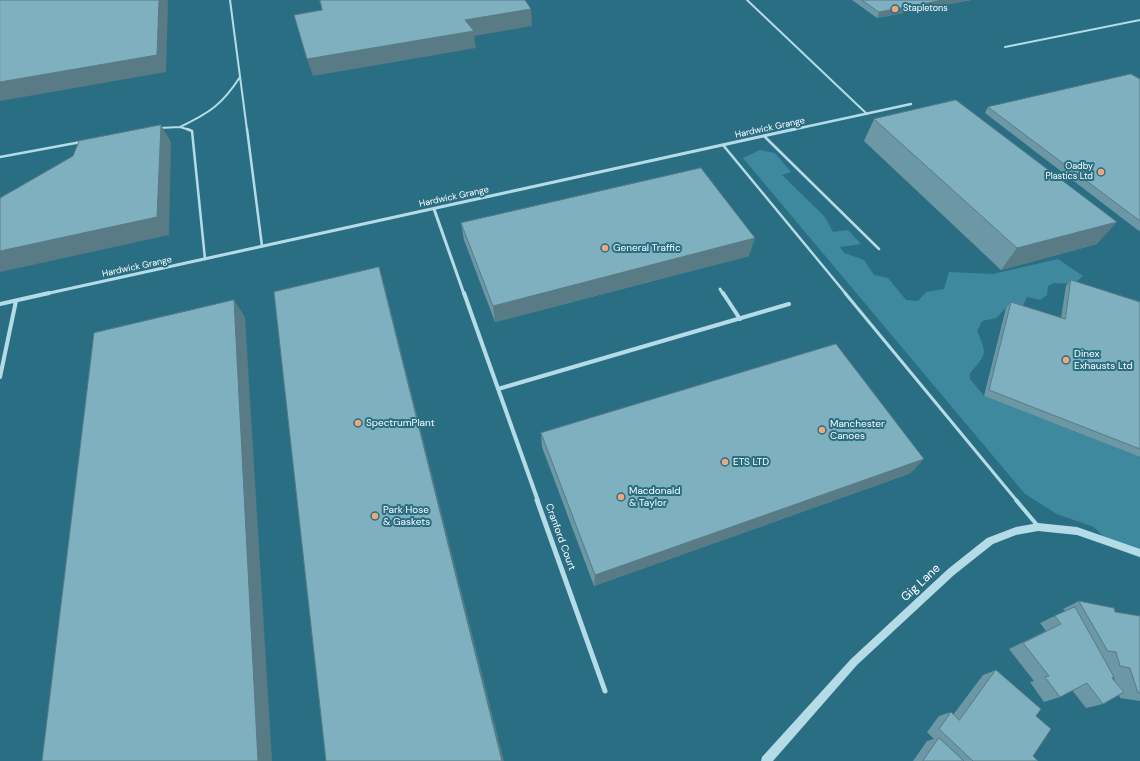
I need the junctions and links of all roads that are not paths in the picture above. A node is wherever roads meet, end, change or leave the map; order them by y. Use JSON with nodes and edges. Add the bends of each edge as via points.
{"nodes":[{"id":1,"x":230,"y":0,"type":"edge"},
{"id":2,"x":747,"y":0,"type":"edge"},
{"id":3,"x":1140,"y":20,"type":"edge"},
{"id":4,"x":1005,"y":47,"type":"dead end"},
{"id":5,"x":240,"y":77,"type":"junction"},
{"id":6,"x":911,"y":104,"type":"dead end"},
{"id":7,"x":867,"y":114,"type":"junction"},
{"id":8,"x":180,"y":127,"type":"junction"},
{"id":9,"x":153,"y":129,"type":"edge"},
{"id":10,"x":764,"y":136,"type":"junction"},
{"id":11,"x":84,"y":142,"type":"edge"},
{"id":12,"x":723,"y":146,"type":"junction"},
{"id":13,"x":0,"y":157,"type":"edge"},
{"id":14,"x":434,"y":209,"type":"junction"},
{"id":15,"x":262,"y":246,"type":"junction"},
{"id":16,"x":880,"y":249,"type":"dead end"},
{"id":17,"x":205,"y":259,"type":"junction"},
{"id":18,"x":720,"y":289,"type":"dead end"},
{"id":19,"x":16,"y":301,"type":"junction"},
{"id":20,"x":0,"y":304,"type":"edge"},
{"id":21,"x":789,"y":304,"type":"dead end"},
{"id":22,"x":740,"y":319,"type":"junction"},
{"id":23,"x":0,"y":377,"type":"edge"},
{"id":24,"x":498,"y":389,"type":"junction"},
{"id":25,"x":1038,"y":527,"type":"junction"},
{"id":26,"x":1140,"y":553,"type":"edge"},
{"id":27,"x":605,"y":691,"type":"dead end"},
{"id":28,"x":766,"y":761,"type":"edge"}],
"edges":[{"from":1,"to":5,"type":"lane"},
{"from":2,"to":7,"type":"lane"},
{"from":3,"to":4,"type":"lane"},
{"from":5,"to":8,"type":"lane","via":[[223,102],[209,113]]},
{"from":5,"to":15,"type":"lane"},
{"from":6,"to":7,"type":"street","name":"Hardwick Grange"},
{"from":7,"to":10,"type":"street","name":"Hardwick Grange"},
{"from":8,"to":9,"type":"lane"},
{"from":8,"to":17,"type":"lane","via":[[192,131]]},
{"from":10,"to":12,"type":"street","name":"Hardwick Grange"},
{"from":10,"to":16,"type":"lane"},
{"from":11,"to":13,"type":"lane"},
{"from":12,"to":14,"type":"street","name":"Hardwick Grange"},
{"from":12,"to":25,"type":"lane"},
{"from":14,"to":15,"type":"street","name":"Hardwick Grange"},
{"from":14,"to":24,"type":"street","name":"Cranford Court"},
{"from":15,"to":17,"type":"street","name":"Hardwick Grange"},
{"from":17,"to":19,"type":"street","name":"Hardwick Grange"},
{"from":18,"to":22,"type":"street"},
{"from":19,"to":20,"type":"street","name":"Hardwick Grange"},
{"from":19,"to":23,"type":"street"},
{"from":21,"to":22,"type":"street"},
{"from":22,"to":24,"type":"street"},
{"from":24,"to":27,"type":"street","name":"Cranford Court"},
{"from":25,"to":26,"type":"street","name":"Gig Lane","via":[[1077,531]]},
{"from":25,"to":28,"type":"street","name":"Gig Lane","via":[[1016,531],[990,541],[951,572],[854,662]]}]}
